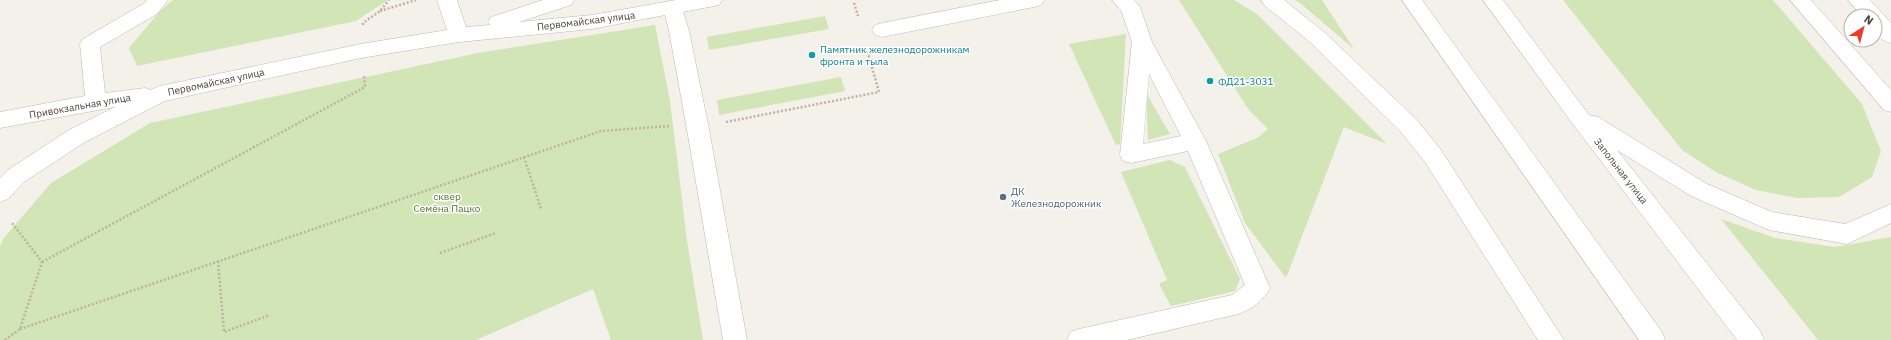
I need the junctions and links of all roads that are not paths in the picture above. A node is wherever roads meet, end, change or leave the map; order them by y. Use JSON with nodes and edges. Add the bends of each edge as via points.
{"nodes":[{"id":1,"x":158,"y":0,"type":"edge"},
{"id":2,"x":446,"y":0,"type":"edge"},
{"id":3,"x":564,"y":0,"type":"edge"},
{"id":4,"x":712,"y":0,"type":"edge"},
{"id":5,"x":1034,"y":0,"type":"edge"},
{"id":6,"x":1122,"y":0,"type":"edge"},
{"id":7,"x":1271,"y":0,"type":"edge"},
{"id":8,"x":1412,"y":0,"type":"edge"},
{"id":9,"x":1493,"y":0,"type":"edge"},
{"id":10,"x":1800,"y":0,"type":"edge"},
{"id":11,"x":1858,"y":0,"type":"edge"},
{"id":12,"x":672,"y":8,"type":"junction"},
{"id":13,"x":1866,"y":8,"type":"edge"},
{"id":14,"x":1883,"y":26,"type":"edge"},
{"id":15,"x":882,"y":30,"type":"dead end"},
{"id":16,"x":459,"y":34,"type":"junction"},
{"id":17,"x":1891,"y":36,"type":"edge"},
{"id":18,"x":1142,"y":42,"type":"junction"},
{"id":19,"x":160,"y":94,"type":"junction"},
{"id":20,"x":96,"y":102,"type":"junction"},
{"id":21,"x":1891,"y":104,"type":"edge"},
{"id":22,"x":1579,"y":117,"type":"junction"},
{"id":23,"x":0,"y":120,"type":"edge"},
{"id":24,"x":1195,"y":142,"type":"junction"},
{"id":25,"x":0,"y":193,"type":"edge"},
{"id":26,"x":1891,"y":212,"type":"edge"},
{"id":27,"x":1091,"y":339,"type":"edge"},
{"id":28,"x":735,"y":340,"type":"edge"},
{"id":29,"x":1552,"y":340,"type":"edge"},
{"id":30,"x":1653,"y":340,"type":"edge"},
{"id":31,"x":1752,"y":340,"type":"edge"}],
"edges":[{"from":1,"to":20,"type":"street","via":[[150,9],[90,44]]},
{"from":2,"to":16,"type":"street"},
{"from":3,"to":16,"type":"street","name":"Первомайская улица"},
{"from":4,"to":12,"type":"street","name":"Первомайская улица"},
{"from":5,"to":15,"type":"street"},
{"from":6,"to":18,"type":"street","via":[[1130,7]]},
{"from":7,"to":29,"type":"street","via":[[1317,37],[1408,126],[1433,156]]},
{"from":8,"to":30,"type":"street"},
{"from":9,"to":22,"type":"street","name":"Запольная улица"},
{"from":10,"to":21,"type":"street"},
{"from":11,"to":13,"type":"street"},
{"from":12,"to":16,"type":"street","name":"Первомайская улица","via":[[592,22]]},
{"from":12,"to":28,"type":"street","via":[[697,124]]},
{"from":14,"to":17,"type":"street"},
{"from":16,"to":19,"type":"street","name":"Первомайская улица","via":[[361,51]]},
{"from":18,"to":24,"type":"street"},
{"from":18,"to":24,"type":"street","via":[[1131,155]]},
{"from":19,"to":20,"type":"street","name":"Привокзальная улица"},
{"from":19,"to":25,"type":"street","name":"Первомайская улица","via":[[77,136],[16,176]]},
{"from":20,"to":23,"type":"street","name":"Привокзальная улица"},
{"from":22,"to":26,"type":"street","via":[[1700,190],[1769,221],[1847,234]]},
{"from":22,"to":31,"type":"street","name":"Запольная улица"},
{"from":24,"to":27,"type":"street","via":[[1258,288],[1238,304]]}]}
